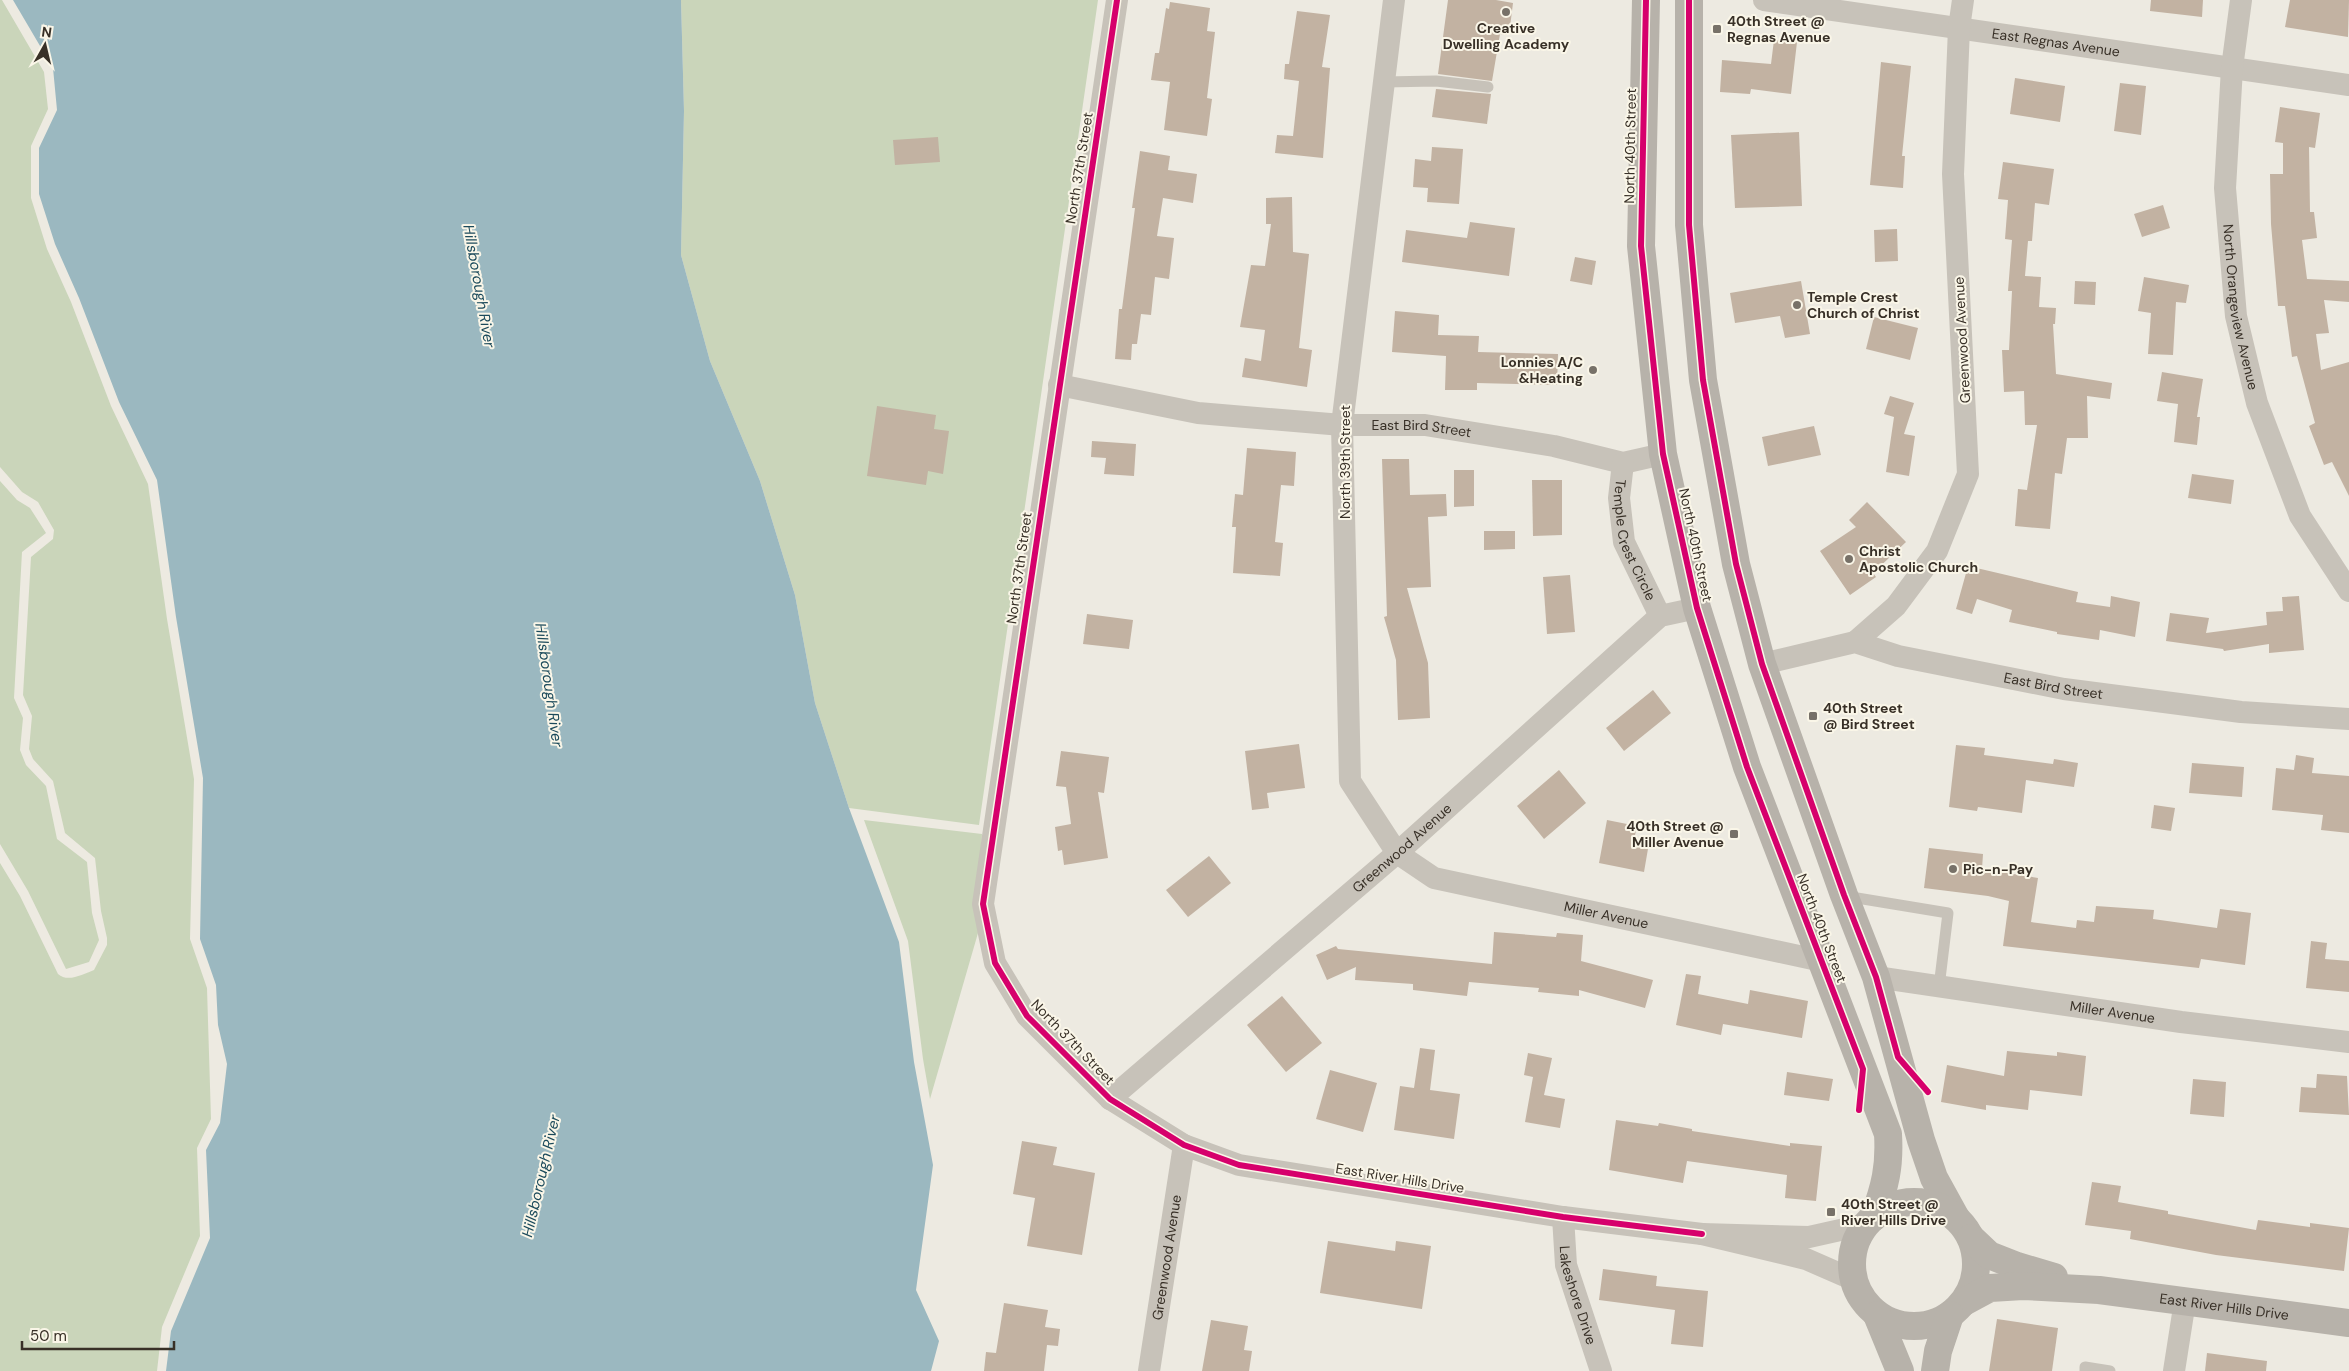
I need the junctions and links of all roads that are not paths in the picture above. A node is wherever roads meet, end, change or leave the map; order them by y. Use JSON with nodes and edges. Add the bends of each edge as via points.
{"nodes":[{"id":1,"x":1117,"y":0,"type":"edge"},
{"id":2,"x":1394,"y":0,"type":"edge"},
{"id":3,"x":1646,"y":0,"type":"edge"},
{"id":4,"x":1689,"y":0,"type":"edge"},
{"id":5,"x":1764,"y":0,"type":"edge"},
{"id":6,"x":1963,"y":0,"type":"edge"},
{"id":7,"x":2241,"y":0,"type":"edge"},
{"id":8,"x":1959,"y":28,"type":"junction"},
{"id":9,"x":2232,"y":68,"type":"junction"},
{"id":10,"x":1384,"y":82,"type":"junction"},
{"id":11,"x":2349,"y":84,"type":"edge"},
{"id":12,"x":1488,"y":87,"type":"dead end"},
{"id":13,"x":1059,"y":385,"type":"junction"},
{"id":14,"x":1342,"y":425,"type":"junction"},
{"id":15,"x":1664,"y":454,"type":"junction"},
{"id":16,"x":1623,"y":463,"type":"junction"},
{"id":17,"x":2349,"y":591,"type":"edge"},
{"id":18,"x":1697,"y":608,"type":"junction"},
{"id":19,"x":1660,"y":616,"type":"junction"},
{"id":20,"x":1855,"y":642,"type":"junction"},
{"id":21,"x":1762,"y":664,"type":"junction"},
{"id":22,"x":2349,"y":719,"type":"edge"},
{"id":23,"x":1397,"y":853,"type":"junction"},
{"id":24,"x":1844,"y":895,"type":"junction"},
{"id":25,"x":1822,"y":961,"type":"junction"},
{"id":26,"x":1876,"y":977,"type":"junction"},
{"id":27,"x":1939,"y":987,"type":"junction"},
{"id":28,"x":2349,"y":1042,"type":"edge"},
{"id":29,"x":1110,"y":1099,"type":"junction"},
{"id":30,"x":1184,"y":1144,"type":"junction"},
{"id":31,"x":1563,"y":1217,"type":"junction"},
{"id":32,"x":1870,"y":1220,"type":"junction"},
{"id":33,"x":1963,"y":1228,"type":"junction"},
{"id":34,"x":1702,"y":1234,"type":"junction"},
{"id":35,"x":1854,"y":1280,"type":"junction"},
{"id":36,"x":2099,"y":1290,"type":"junction"},
{"id":37,"x":2185,"y":1301,"type":"junction"},
{"id":38,"x":1957,"y":1308,"type":"junction"},
{"id":39,"x":1878,"y":1315,"type":"junction"},
{"id":40,"x":2349,"y":1323,"type":"edge"},
{"id":41,"x":1149,"y":1371,"type":"edge"},
{"id":42,"x":1601,"y":1371,"type":"edge"},
{"id":43,"x":1900,"y":1371,"type":"edge"},
{"id":44,"x":1936,"y":1371,"type":"edge"},
{"id":45,"x":2085,"y":1371,"type":"edge"},
{"id":46,"x":2110,"y":1371,"type":"edge"},
{"id":47,"x":2174,"y":1371,"type":"edge"}],
"edges":[{"from":1,"to":13,"type":"street","name":"North 37th Street"},
{"from":2,"to":10,"type":"street","name":"North 39th Street"},
{"from":3,"to":15,"type":"main road","name":"North 40th Street","via":[[1641,246]]},
{"from":4,"to":21,"type":"main road","via":[[1689,216],[1703,380],[1734,555]]},
{"from":5,"to":8,"type":"street","name":"East Regnas Avenue"},
{"from":6,"to":8,"type":"street","name":"Greenwood Avenue"},
{"from":7,"to":9,"type":"street","name":"North Orangeview Avenue"},
{"from":8,"to":9,"type":"street","name":"East Regnas Avenue"},
{"from":8,"to":20,"type":"street","name":"Greenwood Avenue","via":[[1953,174],[1968,474],[1937,552],[1896,606]]},
{"from":9,"to":11,"type":"street","name":"East Regnas Avenue"},
{"from":9,"to":17,"type":"street","name":"North Orangeview Avenue","via":[[2225,188],[2236,316],[2257,403],[2300,516]]},
{"from":10,"to":12,"type":"lane","via":[[1436,81]]},
{"from":10,"to":14,"type":"street","name":"North 39th Street"},
{"from":13,"to":14,"type":"street","name":"East Bird Street","via":[[1198,414]]},
{"from":13,"to":29,"type":"street","name":"North 37th Street","via":[[983,904],[995,963],[1027,1016]]},
{"from":14,"to":16,"type":"street","name":"East Bird Street","via":[[1425,425],[1554,446]]},
{"from":14,"to":23,"type":"street","name":"North 39th Street","via":[[1350,781]]},
{"from":15,"to":16,"type":"street","name":"East Bird Street"},
{"from":15,"to":18,"type":"main road","name":"North 40th Street"},
{"from":16,"to":19,"type":"street","name":"Temple Crest Circle","via":[[1619,498],[1624,542]]},
{"from":18,"to":19,"type":"street","name":"Greenwood Avenue"},
{"from":18,"to":25,"type":"main road","name":"North 40th Street","via":[[1747,767]]},
{"from":19,"to":23,"type":"street","name":"Greenwood Avenue"},
{"from":20,"to":21,"type":"street"},
{"from":20,"to":22,"type":"street","name":"East Bird Street","via":[[1898,656],[2064,689],[2241,712]]},
{"from":21,"to":24,"type":"main road"},
{"from":23,"to":25,"type":"street","name":"Miller Avenue","via":[[1434,878]]},
{"from":23,"to":29,"type":"street","name":"Greenwood Avenue"},
{"from":24,"to":26,"type":"main road"},
{"from":24,"to":27,"type":"lane","via":[[1948,913]]},
{"from":25,"to":32,"type":"main road","name":"North 40th Street","via":[[1888,1134],[1887,1179]]},
{"from":26,"to":27,"type":"street","name":"Miller Avenue"},
{"from":26,"to":33,"type":"main road","via":[[1934,1178]]},
{"from":27,"to":28,"type":"street","name":"Miller Avenue","via":[[2181,1022]]},
{"from":29,"to":30,"type":"street","name":"East River Hills Drive"},
{"from":30,"to":31,"type":"street","name":"East River Hills Drive","via":[[1239,1165]]},
{"from":30,"to":41,"type":"street","name":"Greenwood Avenue"},
{"from":31,"to":34,"type":"street","name":"East River Hills Drive"},
{"from":31,"to":42,"type":"street","name":"Lakeshore Drive","via":[[1566,1266]]},
{"from":32,"to":33,"type":"main road","via":[[1896,1205],[1916,1202],[1937,1207]]},
{"from":32,"to":34,"type":"street","name":"East River Hills Drive","via":[[1809,1237]]},
{"from":32,"to":35,"type":"main road","via":[[1855,1244],[1852,1259]]},
{"from":33,"to":36,"type":"main road","name":"East River Hills Drive","via":[[1989,1255],[2021,1268]]},
{"from":33,"to":38,"type":"main road","via":[[1975,1249],[1976,1273],[1972,1288]]},
{"from":34,"to":35,"type":"street","name":"East River Hills Drive","via":[[1806,1259]]},
{"from":35,"to":39,"type":"main road","via":[[1865,1303]]},
{"from":36,"to":37,"type":"main road","name":"East River Hills Drive"},
{"from":36,"to":38,"type":"main road","name":"East River Hills Drive","via":[[2023,1286],[1990,1288]]},
{"from":37,"to":40,"type":"main road","name":"East River Hills Drive"},
{"from":37,"to":47,"type":"street"},
{"from":38,"to":39,"type":"main road","via":[[1929,1325],[1893,1323]]},
{"from":38,"to":44,"type":"main road","via":[[1938,1350]]},
{"from":39,"to":43,"type":"main road"},
{"from":45,"to":46,"type":"lane","via":[[2086,1367]]}]}
